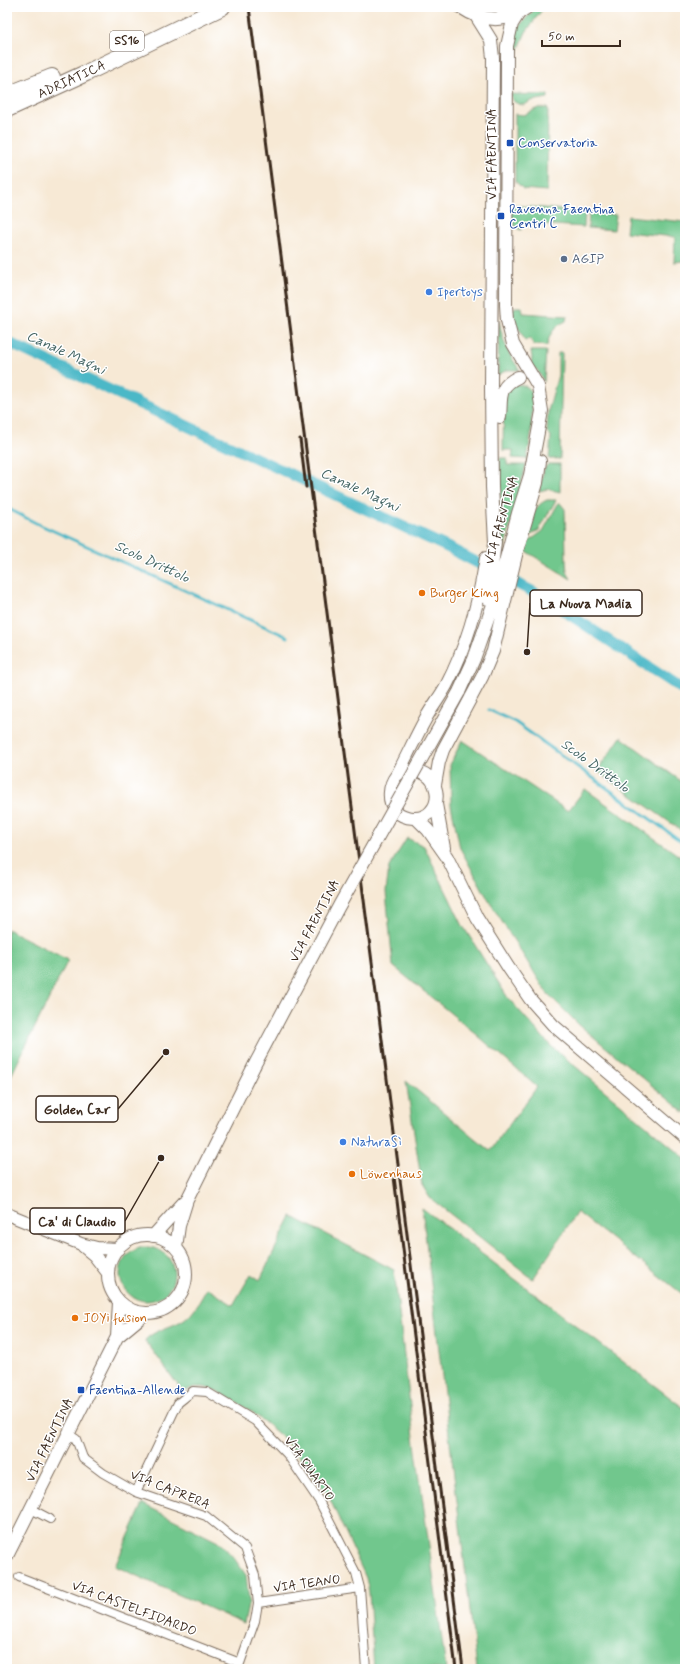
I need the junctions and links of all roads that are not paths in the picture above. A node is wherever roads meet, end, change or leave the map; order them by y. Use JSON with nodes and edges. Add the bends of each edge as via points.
{"nodes":[{"id":1,"x":198,"y":7,"type":"edge"},
{"id":2,"x":222,"y":7,"type":"edge"},
{"id":3,"x":461,"y":7,"type":"edge"},
{"id":4,"x":523,"y":10,"type":"edge"},
{"id":5,"x":476,"y":16,"type":"junction"},
{"id":6,"x":7,"y":95,"type":"edge"},
{"id":7,"x":7,"y":109,"type":"edge"},
{"id":8,"x":518,"y":376,"type":"junction"},
{"id":9,"x":538,"y":386,"type":"junction"},
{"id":10,"x":491,"y":388,"type":"junction"},
{"id":11,"x":492,"y":433,"type":"junction"},
{"id":12,"x":493,"y":594,"type":"junction"},
{"id":13,"x":397,"y":775,"type":"junction"},
{"id":14,"x":435,"y":785,"type":"junction"},
{"id":15,"x":436,"y":804,"type":"junction"},
{"id":16,"x":416,"y":818,"type":"junction"},
{"id":17,"x":447,"y":857,"type":"junction"},
{"id":18,"x":685,"y":1138,"type":"edge"},
{"id":19,"x":186,"y":1200,"type":"junction"},
{"id":20,"x":7,"y":1214,"type":"edge"},
{"id":21,"x":153,"y":1236,"type":"junction"},
{"id":22,"x":81,"y":1244,"type":"junction"},
{"id":23,"x":176,"y":1248,"type":"junction"},
{"id":24,"x":118,"y":1249,"type":"junction"},
{"id":25,"x":108,"y":1273,"type":"junction"},
{"id":26,"x":119,"y":1302,"type":"junction"},
{"id":27,"x":146,"y":1313,"type":"junction"},
{"id":28,"x":117,"y":1337,"type":"junction"},
{"id":29,"x":68,"y":1434,"type":"junction"},
{"id":30,"x":136,"y":1492,"type":"junction"},
{"id":31,"x":31,"y":1509,"type":"junction"},
{"id":32,"x":50,"y":1519,"type":"dead end"},
{"id":33,"x":7,"y":1556,"type":"edge"},
{"id":34,"x":19,"y":1577,"type":"dead end"},
{"id":35,"x":360,"y":1588,"type":"junction"},
{"id":36,"x":258,"y":1603,"type":"junction"},
{"id":37,"x":239,"y":1666,"type":"edge"},
{"id":38,"x":366,"y":1669,"type":"edge"}],
"edges":[{"from":1,"to":6,"type":"highway","name":"ADRIATICA","number":"SS16","via":[[57,75]]},
{"from":2,"to":7,"type":"highway","name":"ADRIATICA","number":"SS16","via":[[86,74]]},
{"from":3,"to":5,"type":"main road"},
{"from":4,"to":5,"type":"main road","via":[[500,19]]},
{"from":4,"to":9,"type":"main road","name":"VIA FAENTINA","via":[[512,24],[507,46],[506,305],[513,344]]},
{"from":5,"to":10,"type":"main road","name":"VIA FAENTINA","via":[[491,40],[493,53]]},
{"from":8,"to":9,"type":"main road"},
{"from":8,"to":10,"type":"main road","via":[[502,379]]},
{"from":8,"to":11,"type":"main road","via":[[506,385],[500,394],[498,423]]},
{"from":9,"to":12,"type":"main road","name":"VIA FAENTINA","via":[[543,423],[537,483],[510,561]]},
{"from":10,"to":11,"type":"main road","name":"VIA FAENTINA"},
{"from":11,"to":12,"type":"main road","name":"VIA FAENTINA"},
{"from":12,"to":13,"type":"main road","via":[[470,628],[446,686],[426,718]]},
{"from":12,"to":14,"type":"main road","via":[[493,651],[443,750],[438,762]]},
{"from":12,"to":19,"type":"main road","name":"VIA FAENTINA","bridge":true,"via":[[474,659],[459,692],[342,899]]},
{"from":13,"to":14,"type":"main road","via":[[410,770],[418,771],[430,777]]},
{"from":13,"to":16,"type":"main road","via":[[392,783],[391,802],[396,810],[409,818]]},
{"from":14,"to":15,"type":"main road"},
{"from":15,"to":16,"type":"main road","via":[[428,814]]},
{"from":15,"to":17,"type":"main road"},
{"from":16,"to":17,"type":"main road"},
{"from":17,"to":18,"type":"main road","via":[[477,918],[530,999],[553,1025]]},
{"from":19,"to":21,"type":"main road","name":"VIA FAENTINA"},
{"from":19,"to":23,"type":"main road","name":"VIA FAENTINA"},
{"from":20,"to":22,"type":"main road"},
{"from":21,"to":23,"type":"main road","via":[[166,1240]]},
{"from":21,"to":24,"type":"main road","via":[[140,1236],[128,1240]]},
{"from":22,"to":24,"type":"main road"},
{"from":22,"to":25,"type":"main road","via":[[94,1255]]},
{"from":23,"to":27,"type":"main road","via":[[183,1259],[186,1271],[179,1296],[159,1311]]},
{"from":24,"to":25,"type":"main road","via":[[111,1260]]},
{"from":25,"to":26,"type":"main road","via":[[109,1284]]},
{"from":26,"to":27,"type":"main road","via":[[127,1308]]},
{"from":26,"to":28,"type":"main road","name":"VIA FAENTINA"},
{"from":27,"to":28,"type":"main road","name":"VIA FAENTINA"},
{"from":28,"to":29,"type":"main road","name":"VIA FAENTINA"},
{"from":29,"to":30,"type":"street","name":"VIA CAPRERA","via":[[76,1439],[83,1458]]},
{"from":29,"to":31,"type":"main road","name":"VIA FAENTINA"},
{"from":30,"to":35,"type":"street","name":"VIA QUARTO","via":[[178,1403],[193,1391],[207,1392],[255,1421],[287,1454],[319,1500],[356,1573]]},
{"from":30,"to":36,"type":"street","name":"VIA CAPRERA","via":[[206,1516],[245,1548],[256,1575]]},
{"from":31,"to":32,"type":"street"},
{"from":31,"to":33,"type":"main road","name":"VIA FAENTINA"},
{"from":34,"to":37,"type":"street","name":"VIA CASTELFIDARDO"},
{"from":35,"to":36,"type":"street","name":"VIA TEANO"},
{"from":35,"to":38,"type":"street","name":"VIA QUARTO"},
{"from":36,"to":37,"type":"street","name":"VIA CAPRERA","via":[[255,1621]]}]}
